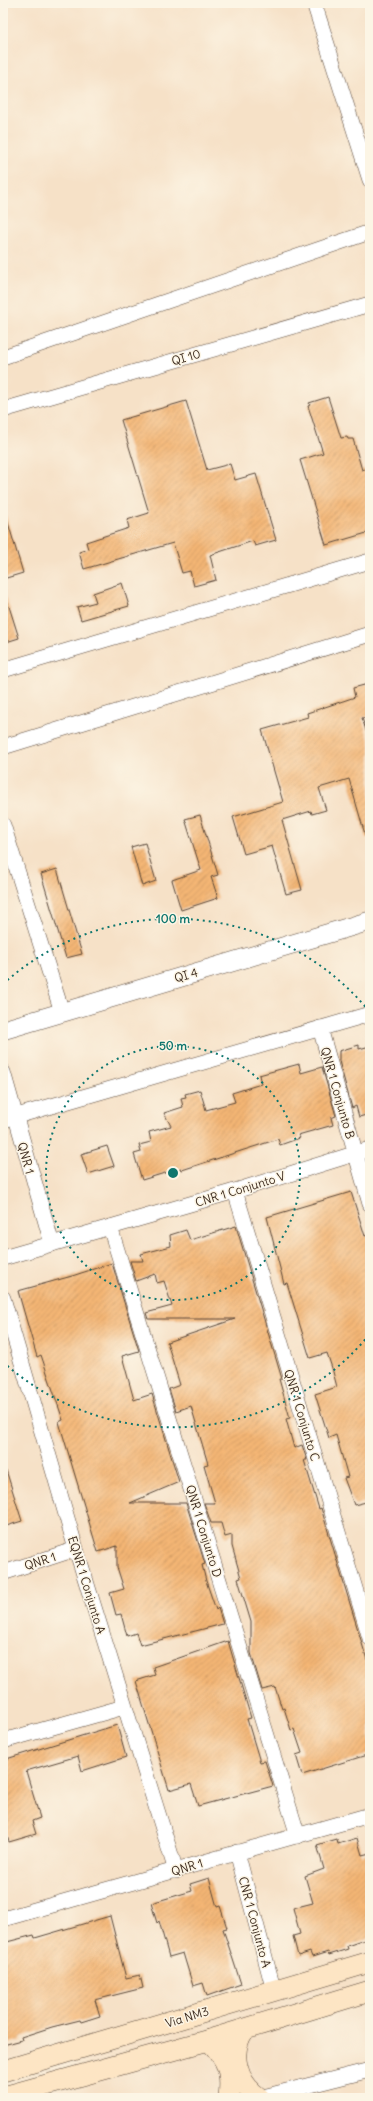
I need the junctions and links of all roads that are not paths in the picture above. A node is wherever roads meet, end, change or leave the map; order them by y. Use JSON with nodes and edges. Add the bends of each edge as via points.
{"nodes":[{"id":1,"x":314,"y":3,"type":"edge"},
{"id":2,"x":370,"y":180,"type":"edge"},
{"id":3,"x":370,"y":232,"type":"edge"},
{"id":4,"x":370,"y":304,"type":"edge"},
{"id":5,"x":3,"y":357,"type":"edge"},
{"id":6,"x":3,"y":410,"type":"edge"},
{"id":7,"x":370,"y":561,"type":"edge"},
{"id":8,"x":370,"y":634,"type":"edge"},
{"id":9,"x":3,"y":670,"type":"edge"},
{"id":10,"x":3,"y":747,"type":"edge"},
{"id":11,"x":3,"y":825,"type":"edge"},
{"id":12,"x":370,"y":921,"type":"edge"},
{"id":13,"x":62,"y":1012,"type":"junction"},
{"id":14,"x":370,"y":1014,"type":"edge"},
{"id":15,"x":320,"y":1028,"type":"junction"},
{"id":16,"x":3,"y":1030,"type":"edge"},
{"id":17,"x":3,"y":1072,"type":"edge"},
{"id":18,"x":9,"y":1118,"type":"edge"},
{"id":19,"x":370,"y":1149,"type":"edge"},
{"id":20,"x":355,"y":1154,"type":"junction"},
{"id":21,"x":235,"y":1191,"type":"junction"},
{"id":22,"x":370,"y":1204,"type":"edge"},
{"id":23,"x":110,"y":1227,"type":"junction"},
{"id":24,"x":52,"y":1244,"type":"junction"},
{"id":25,"x":3,"y":1258,"type":"edge"},
{"id":26,"x":3,"y":1298,"type":"edge"},
{"id":27,"x":76,"y":1549,"type":"junction"},
{"id":28,"x":3,"y":1573,"type":"edge"},
{"id":29,"x":370,"y":1638,"type":"edge"},
{"id":30,"x":124,"y":1707,"type":"junction"},
{"id":31,"x":3,"y":1741,"type":"edge"},
{"id":32,"x":370,"y":1815,"type":"edge"},
{"id":33,"x":298,"y":1836,"type":"junction"},
{"id":34,"x":236,"y":1852,"type":"junction"},
{"id":35,"x":176,"y":1871,"type":"junction"},
{"id":36,"x":3,"y":1919,"type":"edge"},
{"id":37,"x":370,"y":1962,"type":"edge"},
{"id":38,"x":274,"y":1991,"type":"junction"},
{"id":39,"x":370,"y":1991,"type":"edge"},
{"id":40,"x":244,"y":2030,"type":"junction"},
{"id":41,"x":209,"y":2040,"type":"junction"},
{"id":42,"x":370,"y":2070,"type":"edge"},
{"id":43,"x":3,"y":2071,"type":"edge"},
{"id":44,"x":3,"y":2097,"type":"edge"},
{"id":45,"x":229,"y":2098,"type":"edge"},
{"id":46,"x":259,"y":2098,"type":"edge"}],
"edges":[{"from":1,"to":2,"type":"street"},
{"from":3,"to":5,"type":"street"},
{"from":4,"to":6,"type":"street","name":"QI 10"},
{"from":7,"to":9,"type":"street"},
{"from":8,"to":10,"type":"street"},
{"from":11,"to":13,"type":"street"},
{"from":12,"to":13,"type":"street","name":"QI 4"},
{"from":13,"to":16,"type":"street","name":"QI 4"},
{"from":14,"to":15,"type":"street"},
{"from":15,"to":18,"type":"street"},
{"from":15,"to":20,"type":"street","name":"QNR 1 Conjunto B"},
{"from":17,"to":18,"type":"street","name":"QNR 1"},
{"from":18,"to":24,"type":"street","name":"QNR 1"},
{"from":19,"to":20,"type":"street","name":"CNR 1 Conjunto V"},
{"from":20,"to":21,"type":"street","name":"CNR 1 Conjunto V"},
{"from":20,"to":22,"type":"street","name":"QNR 1 Conjunto B"},
{"from":21,"to":23,"type":"street","name":"CNR 1 Conjunto V"},
{"from":21,"to":29,"type":"street","name":"QNR 1 Conjunto C"},
{"from":23,"to":24,"type":"street"},
{"from":23,"to":33,"type":"street","name":"QNR 1 Conjunto D"},
{"from":24,"to":25,"type":"street"},
{"from":26,"to":27,"type":"street","name":"EQNR 1 Conjunto A"},
{"from":27,"to":28,"type":"street","name":"QNR 1"},
{"from":27,"to":30,"type":"street","name":"EQNR 1 Conjunto A"},
{"from":30,"to":31,"type":"street"},
{"from":30,"to":35,"type":"street","name":"EQNR 1 Conjunto A"},
{"from":32,"to":33,"type":"street","name":"QNR 1"},
{"from":33,"to":34,"type":"street","name":"QNR 1"},
{"from":34,"to":35,"type":"street","name":"QNR 1"},
{"from":34,"to":38,"type":"street","name":"CNR 1 Conjunto A"},
{"from":35,"to":36,"type":"street","name":"QNR 1"},
{"from":37,"to":38,"type":"main road","name":"Via NM3"},
{"from":38,"to":43,"type":"main road","name":"Via NM3"},
{"from":39,"to":40,"type":"main road"},
{"from":40,"to":41,"type":"main road"},
{"from":40,"to":46,"type":"main road","via":[[236,2049],[239,2074],[249,2091]]},
{"from":41,"to":44,"type":"main road"},
{"from":41,"to":45,"type":"main road","via":[[223,2055],[229,2071]]},
{"from":42,"to":46,"type":"street"}]}
